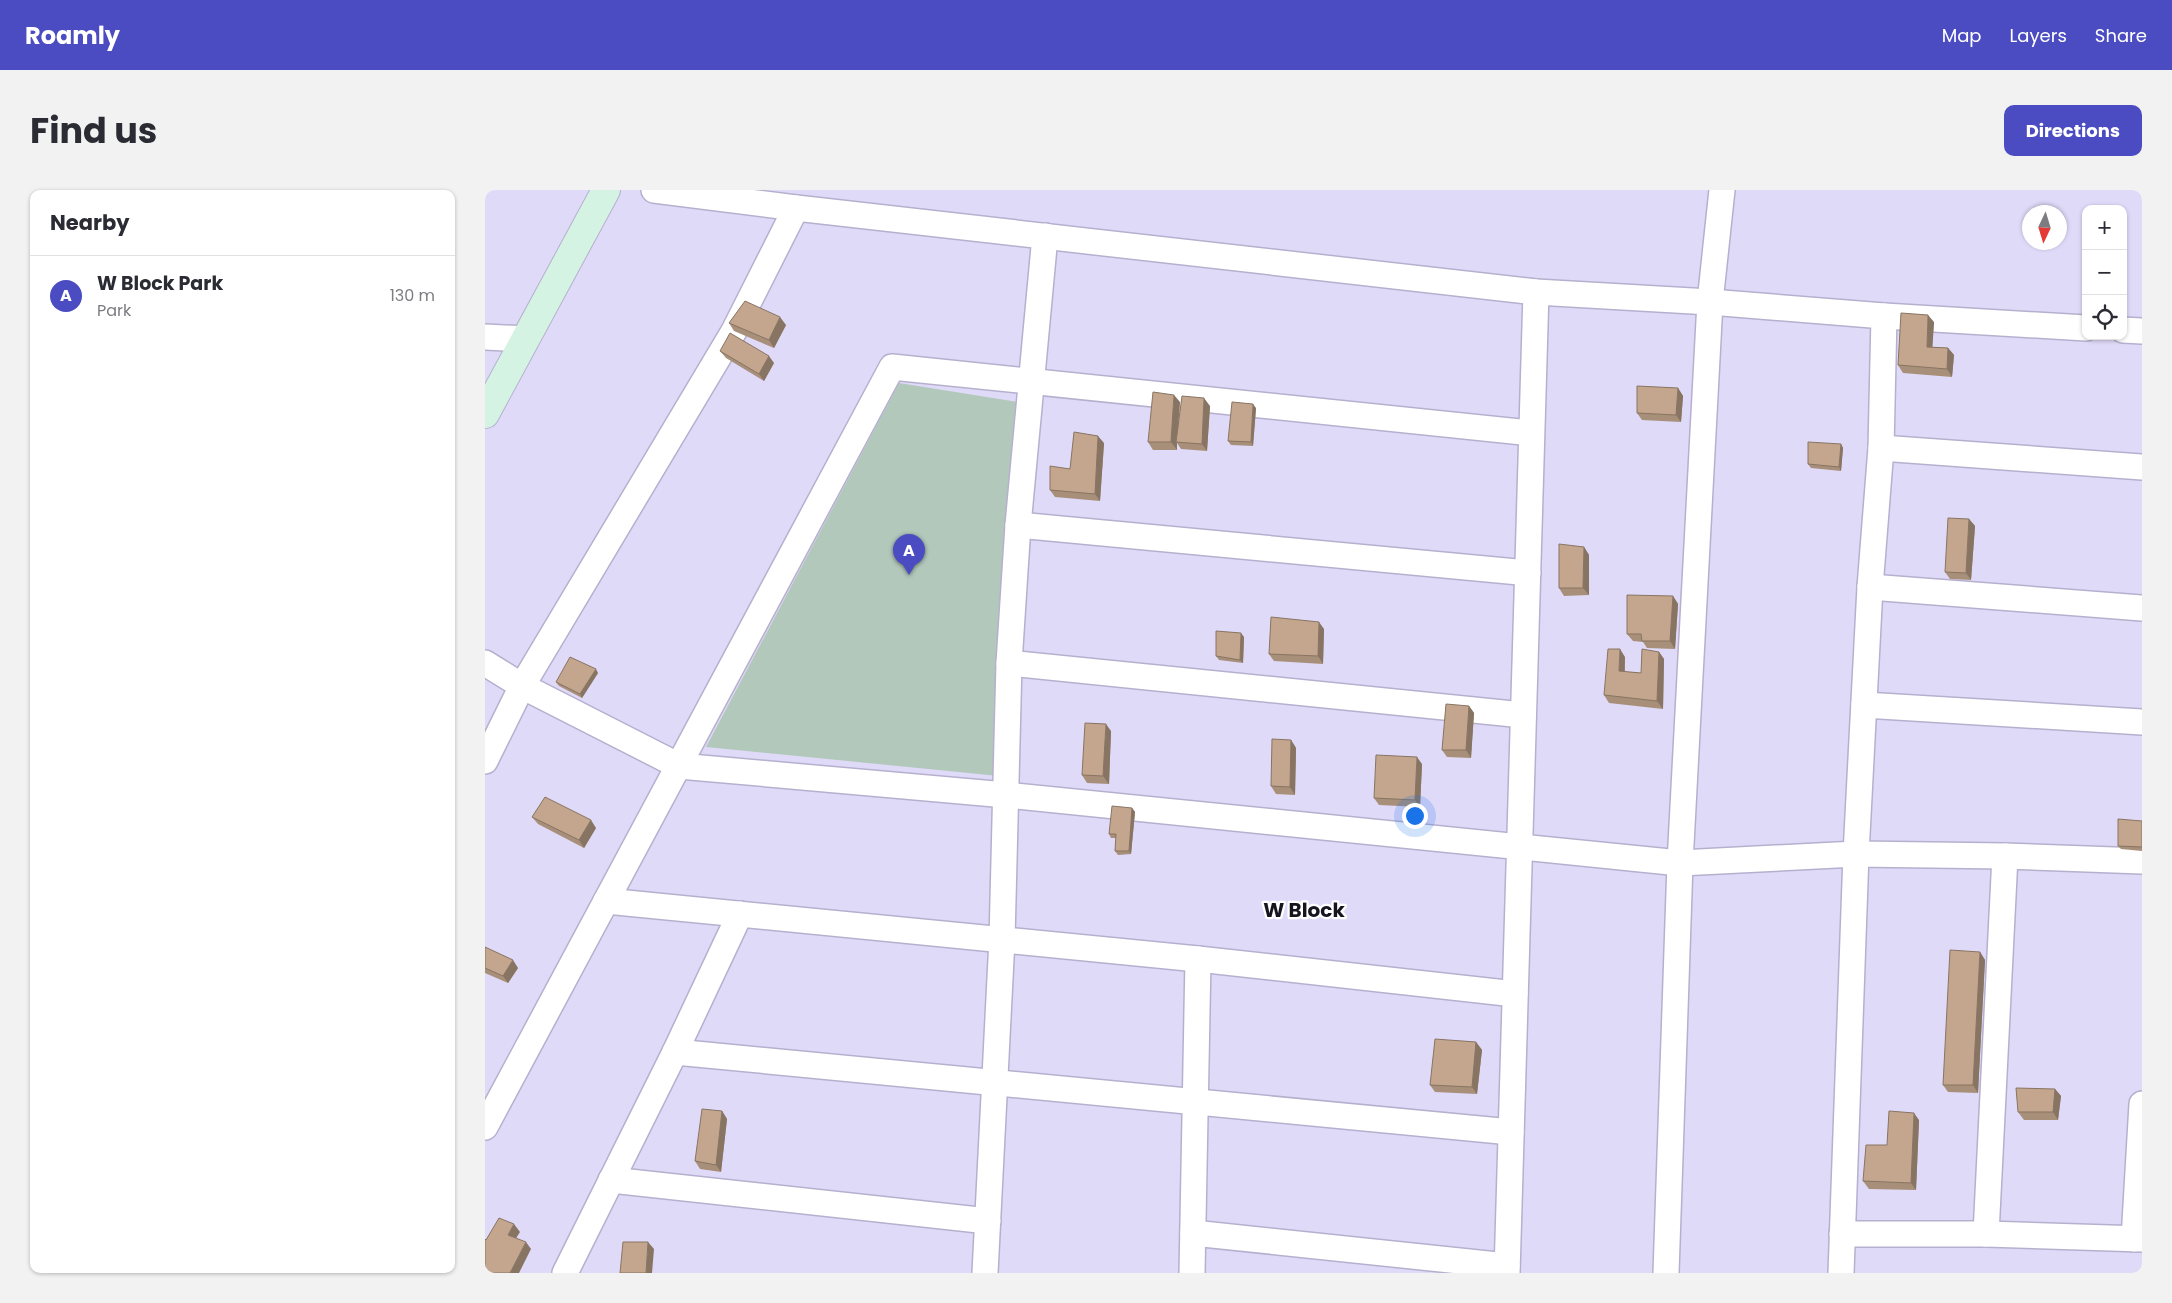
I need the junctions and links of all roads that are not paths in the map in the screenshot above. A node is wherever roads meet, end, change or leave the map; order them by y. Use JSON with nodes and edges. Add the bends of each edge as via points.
{"nodes":[{"id":1,"x":606,"y":190,"type":"edge"},
{"id":2,"x":654,"y":190,"type":"edge"},
{"id":3,"x":1722,"y":190,"type":"edge"},
{"id":4,"x":796,"y":208,"type":"junction"},
{"id":5,"x":1045,"y":236,"type":"junction"},
{"id":6,"x":1535,"y":292,"type":"junction"},
{"id":7,"x":1710,"y":302,"type":"junction"},
{"id":8,"x":1884,"y":316,"type":"junction"},
{"id":9,"x":2082,"y":328,"type":"edge"},
{"id":10,"x":2127,"y":330,"type":"edge"},
{"id":11,"x":2142,"y":331,"type":"edge"},
{"id":12,"x":485,"y":337,"type":"edge"},
{"id":13,"x":525,"y":339,"type":"junction"},
{"id":14,"x":1031,"y":381,"type":"junction"},
{"id":15,"x":485,"y":414,"type":"edge"},
{"id":16,"x":1531,"y":433,"type":"junction"},
{"id":17,"x":1881,"y":448,"type":"junction"},
{"id":18,"x":2142,"y":467,"type":"edge"},
{"id":19,"x":1018,"y":525,"type":"junction"},
{"id":20,"x":1528,"y":573,"type":"junction"},
{"id":21,"x":1870,"y":587,"type":"junction"},
{"id":22,"x":2142,"y":608,"type":"edge"},
{"id":23,"x":485,"y":663,"type":"edge"},
{"id":24,"x":1009,"y":663,"type":"junction"},
{"id":25,"x":522,"y":686,"type":"junction"},
{"id":26,"x":1864,"y":706,"type":"junction"},
{"id":27,"x":1523,"y":715,"type":"junction"},
{"id":28,"x":2142,"y":722,"type":"edge"},
{"id":29,"x":485,"y":761,"type":"edge"},
{"id":30,"x":679,"y":766,"type":"junction"},
{"id":31,"x":1006,"y":795,"type":"junction"},
{"id":32,"x":1519,"y":848,"type":"junction"},
{"id":33,"x":1856,"y":854,"type":"junction"},
{"id":34,"x":2005,"y":856,"type":"junction"},
{"id":35,"x":2142,"y":861,"type":"edge"},
{"id":36,"x":1680,"y":863,"type":"junction"},
{"id":37,"x":606,"y":901,"type":"junction"},
{"id":38,"x":740,"y":914,"type":"junction"},
{"id":39,"x":1002,"y":939,"type":"junction"},
{"id":40,"x":1198,"y":959,"type":"junction"},
{"id":41,"x":1515,"y":994,"type":"junction"},
{"id":42,"x":675,"y":1052,"type":"junction"},
{"id":43,"x":995,"y":1082,"type":"junction"},
{"id":44,"x":1195,"y":1101,"type":"junction"},
{"id":45,"x":2142,"y":1104,"type":"edge"},
{"id":46,"x":485,"y":1127,"type":"edge"},
{"id":47,"x":1511,"y":1132,"type":"junction"},
{"id":48,"x":611,"y":1180,"type":"junction"},
{"id":49,"x":988,"y":1221,"type":"junction"},
{"id":50,"x":1193,"y":1233,"type":"junction"},
{"id":51,"x":1843,"y":1234,"type":"junction"},
{"id":52,"x":1986,"y":1234,"type":"junction"},
{"id":53,"x":2138,"y":1239,"type":"edge"},
{"id":54,"x":1507,"y":1270,"type":"edge"},
{"id":55,"x":565,"y":1273,"type":"edge"},
{"id":56,"x":985,"y":1273,"type":"edge"},
{"id":57,"x":1192,"y":1273,"type":"edge"},
{"id":58,"x":1666,"y":1273,"type":"edge"},
{"id":59,"x":1841,"y":1273,"type":"edge"}],
"edges":[{"from":1,"to":13,"type":"main road"},
{"from":2,"to":4,"type":"street"},
{"from":3,"to":7,"type":"street"},
{"from":4,"to":5,"type":"street"},
{"from":4,"to":25,"type":"street","via":[[734,331]]},
{"from":5,"to":6,"type":"street"},
{"from":5,"to":14,"type":"street"},
{"from":6,"to":7,"type":"street"},
{"from":6,"to":16,"type":"street"},
{"from":7,"to":8,"type":"street"},
{"from":7,"to":36,"type":"street"},
{"from":8,"to":9,"type":"street"},
{"from":8,"to":17,"type":"street"},
{"from":10,"to":11,"type":"street"},
{"from":12,"to":13,"type":"street"},
{"from":13,"to":15,"type":"main road"},
{"from":14,"to":16,"type":"street"},
{"from":14,"to":19,"type":"street"},
{"from":14,"to":30,"type":"street","via":[[892,367]]},
{"from":16,"to":20,"type":"street"},
{"from":17,"to":18,"type":"street"},
{"from":17,"to":21,"type":"street"},
{"from":19,"to":20,"type":"street"},
{"from":19,"to":24,"type":"street"},
{"from":20,"to":27,"type":"street"},
{"from":21,"to":22,"type":"street"},
{"from":21,"to":26,"type":"street"},
{"from":23,"to":25,"type":"street"},
{"from":24,"to":27,"type":"street"},
{"from":24,"to":31,"type":"street"},
{"from":25,"to":29,"type":"street"},
{"from":25,"to":30,"type":"street"},
{"from":26,"to":28,"type":"street"},
{"from":26,"to":33,"type":"street"},
{"from":27,"to":32,"type":"street"},
{"from":30,"to":31,"type":"street"},
{"from":30,"to":37,"type":"street"},
{"from":31,"to":32,"type":"street"},
{"from":31,"to":39,"type":"street"},
{"from":32,"to":36,"type":"street"},
{"from":32,"to":41,"type":"street"},
{"from":33,"to":34,"type":"street"},
{"from":33,"to":36,"type":"street"},
{"from":33,"to":51,"type":"street"},
{"from":34,"to":35,"type":"street"},
{"from":34,"to":52,"type":"street"},
{"from":36,"to":58,"type":"street"},
{"from":37,"to":38,"type":"street"},
{"from":37,"to":46,"type":"street"},
{"from":38,"to":39,"type":"street"},
{"from":38,"to":42,"type":"street"},
{"from":39,"to":40,"type":"street"},
{"from":39,"to":43,"type":"street"},
{"from":40,"to":41,"type":"street"},
{"from":40,"to":44,"type":"street"},
{"from":41,"to":47,"type":"street"},
{"from":42,"to":43,"type":"street"},
{"from":42,"to":48,"type":"street"},
{"from":43,"to":44,"type":"street"},
{"from":43,"to":49,"type":"street"},
{"from":44,"to":47,"type":"street"},
{"from":44,"to":50,"type":"street"},
{"from":45,"to":53,"type":"street"},
{"from":47,"to":54,"type":"street"},
{"from":48,"to":49,"type":"street"},
{"from":48,"to":55,"type":"street"},
{"from":49,"to":56,"type":"street"},
{"from":50,"to":54,"type":"street"},
{"from":50,"to":57,"type":"street"},
{"from":51,"to":52,"type":"street"},
{"from":51,"to":59,"type":"street"},
{"from":52,"to":53,"type":"street"}]}
